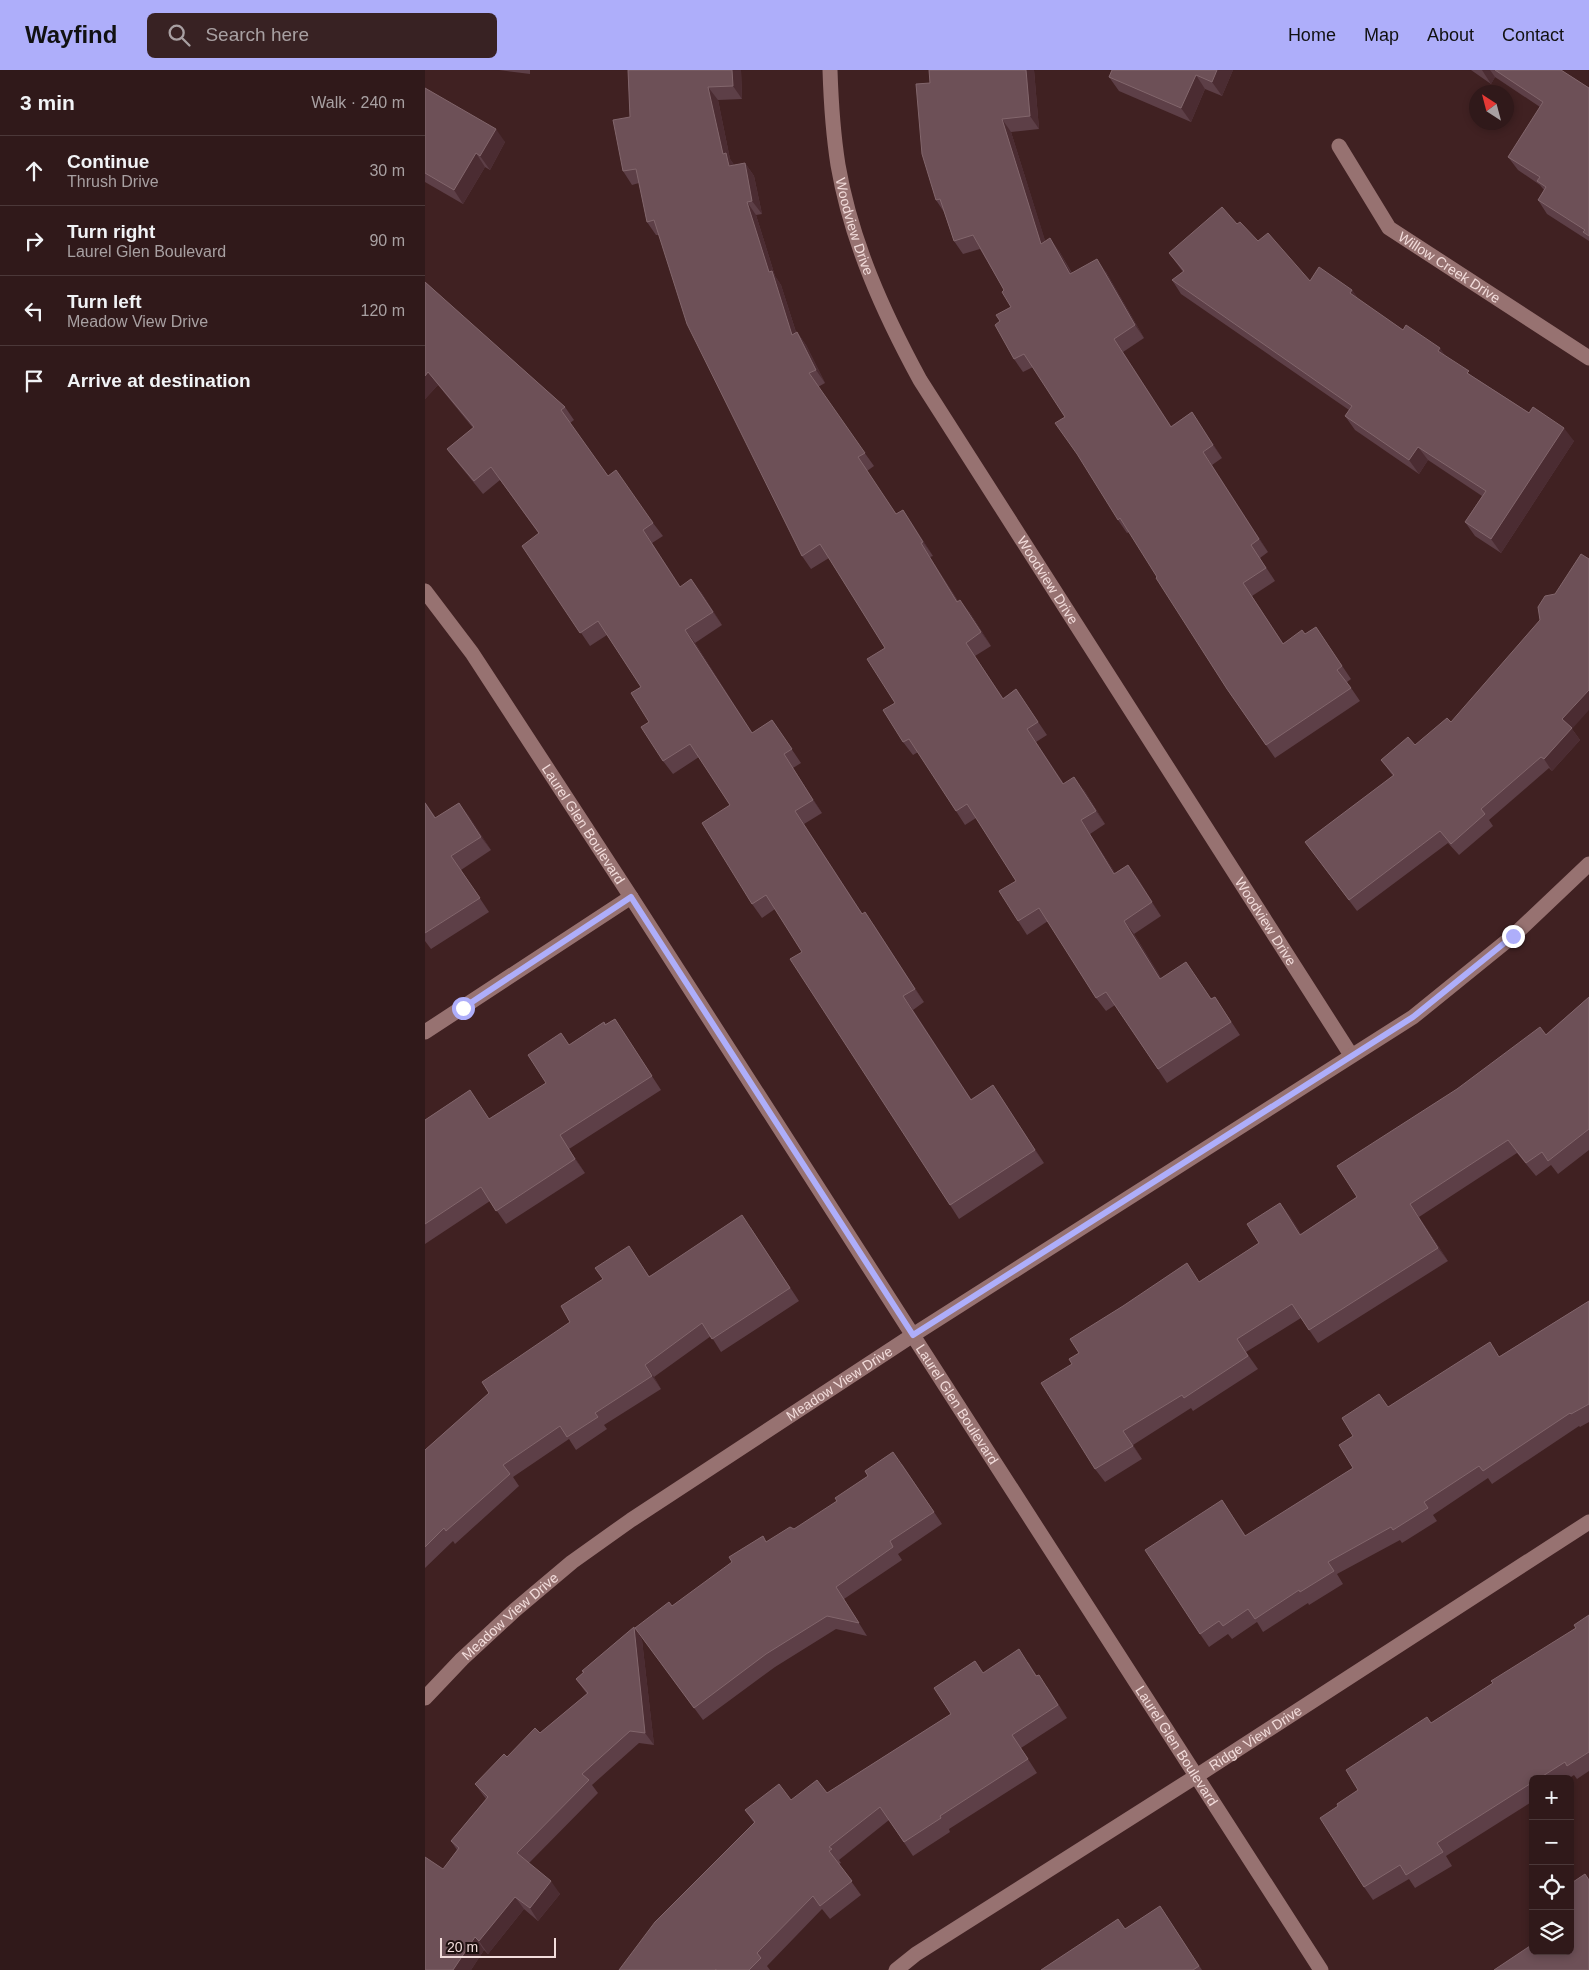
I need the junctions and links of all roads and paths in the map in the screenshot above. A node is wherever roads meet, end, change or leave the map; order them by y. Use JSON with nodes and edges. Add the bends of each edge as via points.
{"nodes":[{"id":1,"x":830,"y":70,"type":"edge"},
{"id":2,"x":1339,"y":146,"type":"dead end"},
{"id":3,"x":1589,"y":358,"type":"edge"},
{"id":4,"x":425,"y":591,"type":"edge"},
{"id":5,"x":1589,"y":864,"type":"edge"},
{"id":6,"x":631,"y":897,"type":"junction"},
{"id":7,"x":425,"y":1032,"type":"edge"},
{"id":8,"x":1351,"y":1055,"type":"junction"},
{"id":9,"x":913,"y":1335,"type":"junction"},
{"id":10,"x":1589,"y":1522,"type":"edge"},
{"id":11,"x":425,"y":1698,"type":"edge"},
{"id":12,"x":1195,"y":1777,"type":"junction"},
{"id":13,"x":896,"y":1970,"type":"edge"},
{"id":14,"x":1321,"y":1970,"type":"edge"}],
"edges":[{"from":1,"to":8,"type":"street","name":"Woodview Drive","via":[[831,108],[851,221],[869,276],[897,338],[920,380]]},
{"from":2,"to":3,"type":"street","name":"Willow Creek Drive","via":[[1389,228]]},
{"from":4,"to":6,"type":"street","name":"Laurel Glen Boulevard","via":[[472,653]]},
{"from":5,"to":8,"type":"street","name":"Meadow View Drive","via":[[1513,936],[1413,1017]]},
{"from":6,"to":7,"type":"street"},
{"from":6,"to":9,"type":"street","name":"Laurel Glen Boulevard"},
{"from":8,"to":9,"type":"street","name":"Meadow View Drive"},
{"from":9,"to":11,"type":"street","name":"Meadow View Drive","via":[[572,1562],[462,1659]]},
{"from":9,"to":12,"type":"street","name":"Laurel Glen Boulevard"},
{"from":10,"to":12,"type":"street","name":"Ridge View Drive"},
{"from":12,"to":13,"type":"street","name":"Ridge View Drive","via":[[916,1954]]},
{"from":12,"to":14,"type":"street","name":"Laurel Glen Boulevard"}]}
